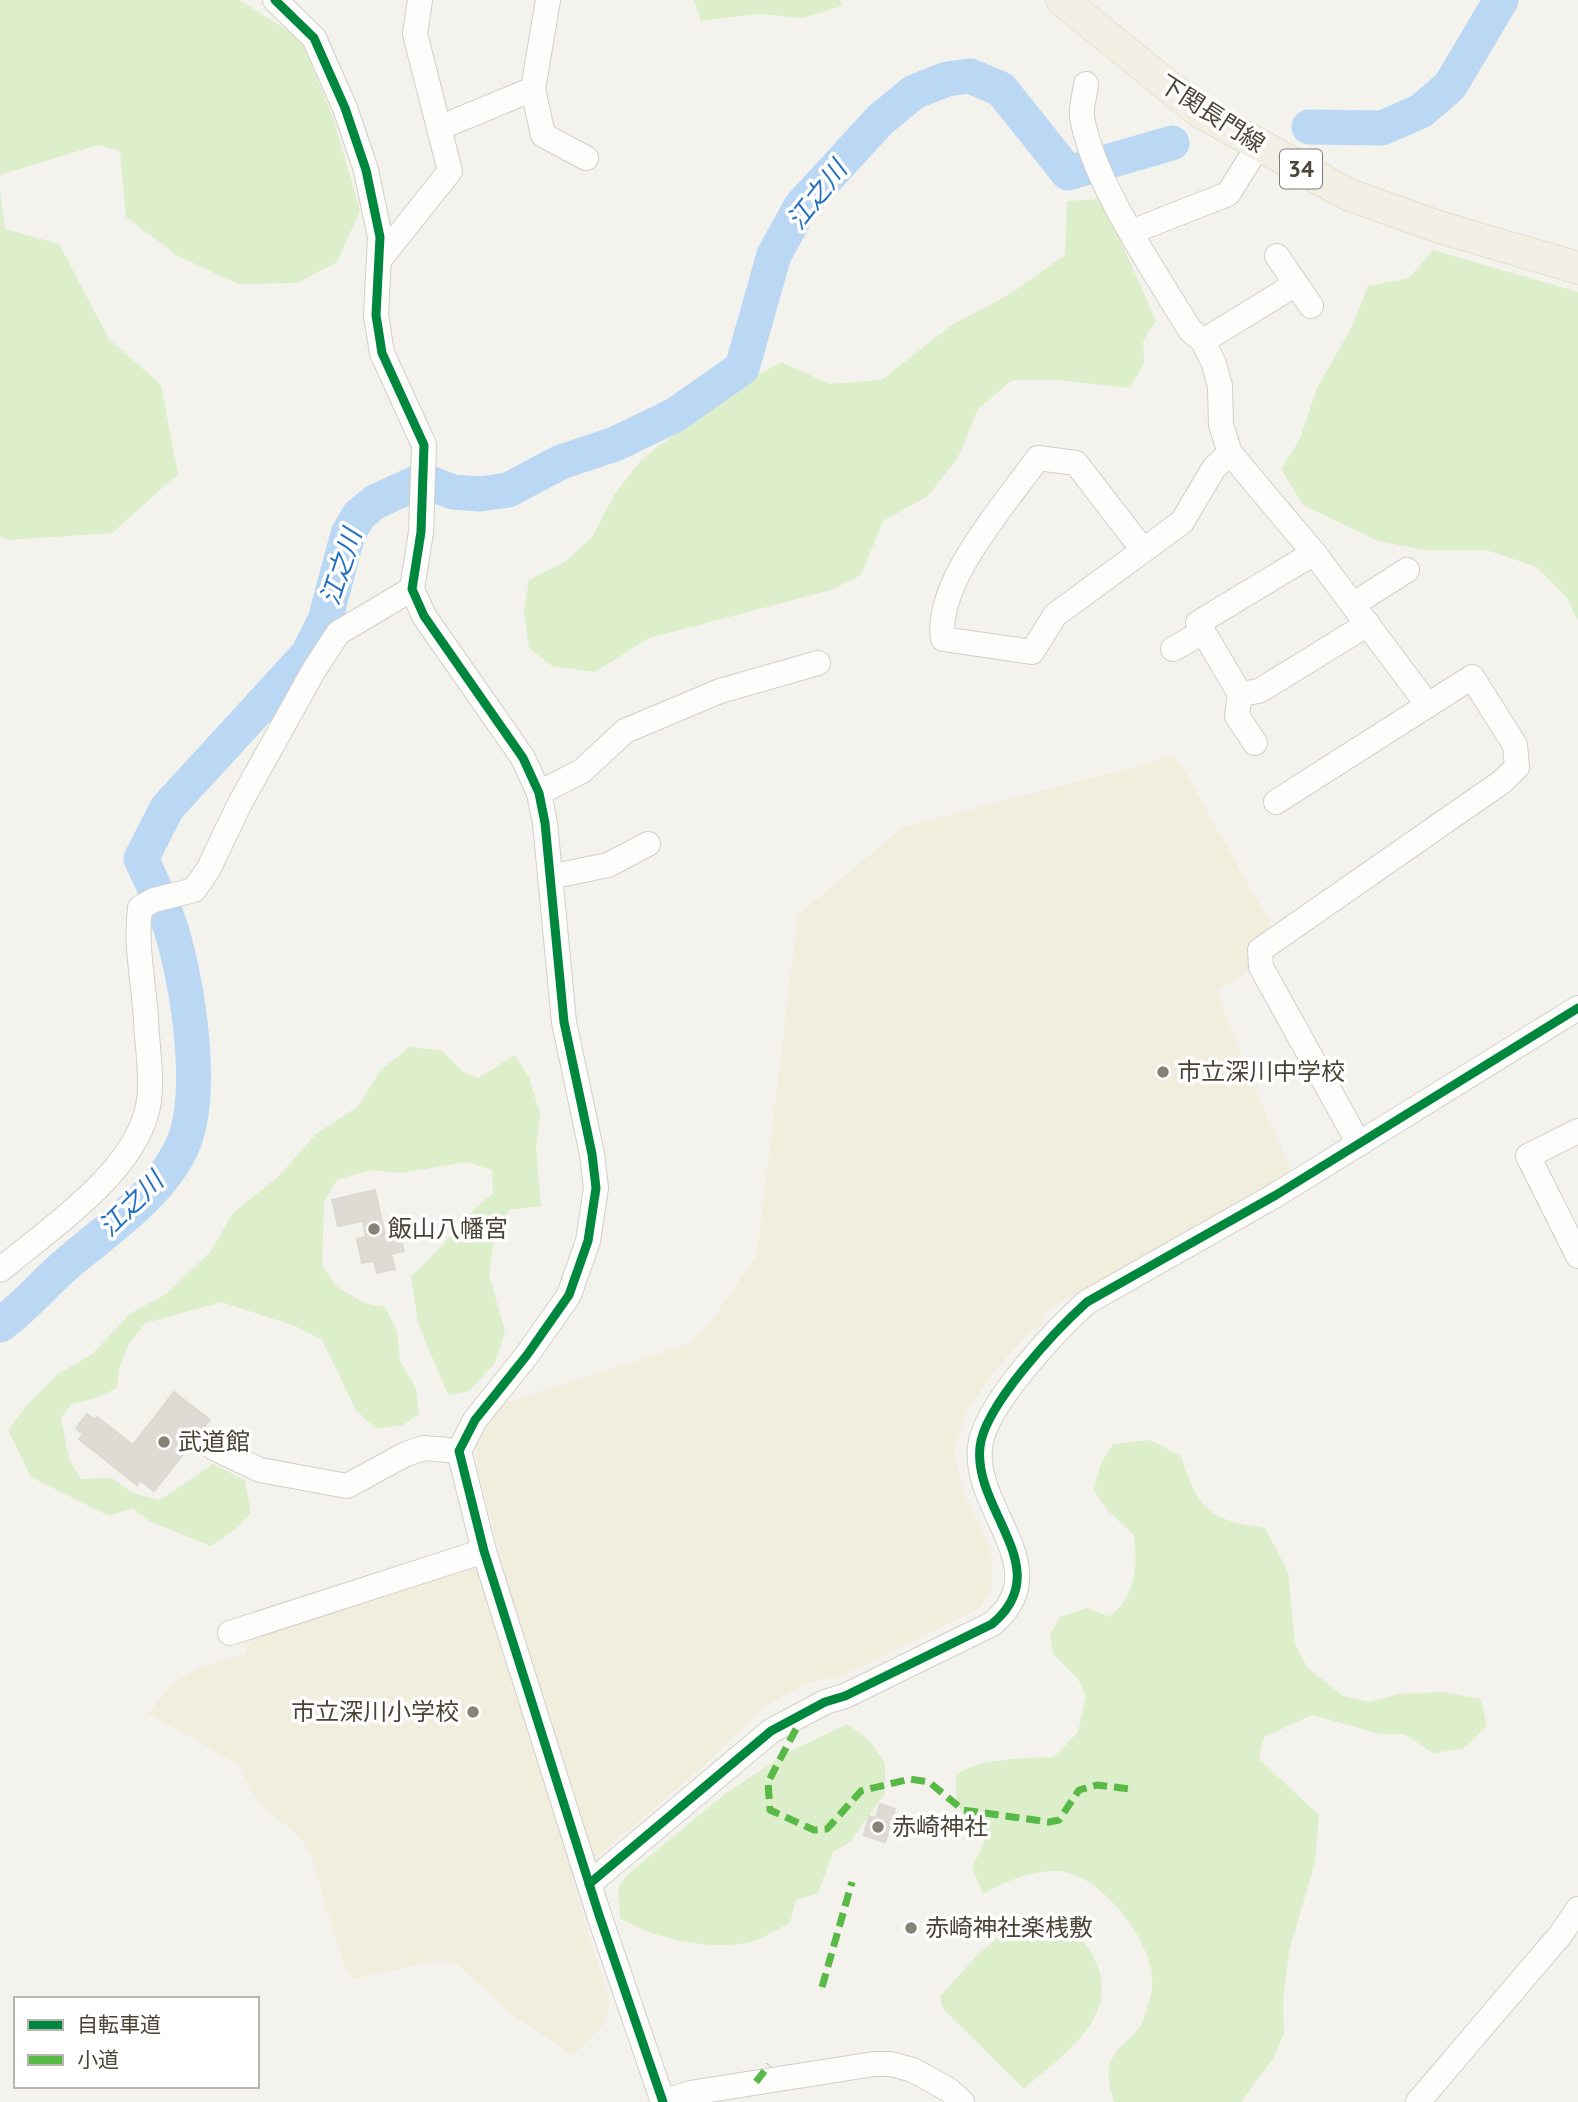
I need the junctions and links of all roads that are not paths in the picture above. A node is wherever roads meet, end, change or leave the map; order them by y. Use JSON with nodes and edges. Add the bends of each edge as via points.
{"nodes":[{"id":1,"x":275,"y":0,"type":"edge"},
{"id":2,"x":420,"y":0,"type":"edge"},
{"id":3,"x":548,"y":0,"type":"edge"},
{"id":4,"x":1062,"y":0,"type":"edge"},
{"id":5,"x":1086,"y":84,"type":"dead end"},
{"id":6,"x":533,"y":89,"type":"junction"},
{"id":7,"x":439,"y":128,"type":"junction"},
{"id":8,"x":1258,"y":145,"type":"junction"},
{"id":9,"x":586,"y":158,"type":"dead end"},
{"id":10,"x":1131,"y":232,"type":"junction"},
{"id":11,"x":1277,"y":256,"type":"dead end"},
{"id":12,"x":380,"y":259,"type":"junction"},
{"id":13,"x":1578,"y":268,"type":"edge"},
{"id":14,"x":1296,"y":284,"type":"junction"},
{"id":15,"x":1311,"y":306,"type":"dead end"},
{"id":16,"x":1203,"y":341,"type":"junction"},
{"id":17,"x":1230,"y":453,"type":"junction"},
{"id":18,"x":1143,"y":550,"type":"junction"},
{"id":19,"x":1314,"y":553,"type":"junction"},
{"id":20,"x":1407,"y":570,"type":"dead end"},
{"id":21,"x":412,"y":589,"type":"junction"},
{"id":22,"x":1361,"y":614,"type":"junction"},
{"id":23,"x":1203,"y":632,"type":"junction"},
{"id":24,"x":1173,"y":649,"type":"dead end"},
{"id":25,"x":818,"y":663,"type":"dead end"},
{"id":26,"x":1240,"y":694,"type":"junction"},
{"id":27,"x":1427,"y":704,"type":"junction"},
{"id":28,"x":1255,"y":743,"type":"dead end"},
{"id":29,"x":539,"y":793,"type":"junction"},
{"id":30,"x":1276,"y":802,"type":"dead end"},
{"id":31,"x":648,"y":844,"type":"dead end"},
{"id":32,"x":550,"y":877,"type":"junction"},
{"id":33,"x":1578,"y":1008,"type":"edge"},
{"id":34,"x":1578,"y":1131,"type":"edge"},
{"id":35,"x":1359,"y":1144,"type":"junction"},
{"id":36,"x":1577,"y":1251,"type":"edge"},
{"id":37,"x":0,"y":1270,"type":"edge"},
{"id":38,"x":214,"y":1448,"type":"dead end"},
{"id":39,"x":459,"y":1451,"type":"junction"},
{"id":40,"x":484,"y":1551,"type":"junction"},
{"id":41,"x":230,"y":1633,"type":"dead end"},
{"id":42,"x":589,"y":1884,"type":"junction"},
{"id":43,"x":1578,"y":1909,"type":"edge"},
{"id":44,"x":663,"y":2102,"type":"edge"},
{"id":45,"x":962,"y":2102,"type":"edge"},
{"id":46,"x":1418,"y":2102,"type":"edge"}],
"edges":[{"from":1,"to":12,"type":"street","via":[[314,38],[345,108],[366,170]]},
{"from":2,"to":7,"type":"street","via":[[415,34]]},
{"from":3,"to":6,"type":"street"},
{"from":4,"to":8,"type":"main road","name":"下関長門線","number":"34","via":[[1199,111]]},
{"from":5,"to":10,"type":"street","via":[[1082,114],[1093,154]]},
{"from":6,"to":7,"type":"street"},
{"from":6,"to":9,"type":"street","via":[[543,135]]},
{"from":7,"to":12,"type":"street","via":[[450,171]]},
{"from":8,"to":10,"type":"street","via":[[1228,194]]},
{"from":8,"to":13,"type":"main road","name":"下関長門線","number":"34","via":[[1347,194]]},
{"from":10,"to":16,"type":"street","via":[[1190,330]]},
{"from":11,"to":14,"type":"street"},
{"from":12,"to":21,"type":"street","via":[[376,315],[382,353],[424,445],[421,532]]},
{"from":14,"to":15,"type":"street"},
{"from":14,"to":16,"type":"street"},
{"from":16,"to":17,"type":"street","via":[[1220,386],[1221,425]]},
{"from":17,"to":18,"type":"street","via":[[1214,468],[1182,522]]},
{"from":17,"to":19,"type":"street"},
{"from":18,"to":18,"type":"street","via":[[1055,615],[1032,652],[943,639],[941,627],[957,571],[1038,458],[1076,463]]},
{"from":19,"to":22,"type":"street"},
{"from":19,"to":23,"type":"street","via":[[1198,623]]},
{"from":20,"to":22,"type":"street"},
{"from":21,"to":29,"type":"street","via":[[424,616],[523,758]]},
{"from":21,"to":37,"type":"street","via":[[338,633],[307,681],[194,890],[140,908],[136,937],[145,1009],[148,1109],[138,1138],[94,1191]]},
{"from":22,"to":26,"type":"street","via":[[1259,691]]},
{"from":22,"to":27,"type":"street"},
{"from":23,"to":24,"type":"street"},
{"from":23,"to":26,"type":"street"},
{"from":25,"to":29,"type":"street","via":[[720,691],[625,731],[582,771]]},
{"from":26,"to":28,"type":"street","via":[[1237,716]]},
{"from":27,"to":30,"type":"street"},
{"from":27,"to":35,"type":"street","via":[[1472,677],[1515,745],[1517,767],[1260,950],[1261,967]]},
{"from":29,"to":32,"type":"street"},
{"from":31,"to":32,"type":"street","via":[[608,865]]},
{"from":32,"to":39,"type":"street","via":[[564,1022],[596,1188],[588,1241],[569,1295],[475,1420]]},
{"from":33,"to":35,"type":"street"},
{"from":34,"to":36,"type":"street","via":[[1528,1156]]},
{"from":35,"to":42,"type":"street","via":[[1087,1302],[1063,1324],[998,1405],[985,1426],[980,1468],[1018,1569],[1009,1610],[992,1625],[771,1731]]},
{"from":38,"to":39,"type":"street","via":[[260,1470],[347,1486],[424,1448]]},
{"from":39,"to":40,"type":"street"},
{"from":40,"to":41,"type":"street"},
{"from":40,"to":42,"type":"street"},
{"from":42,"to":44,"type":"street"},
{"from":43,"to":46,"type":"street"},
{"from":44,"to":45,"type":"street","via":[[690,2093],[874,2064],[914,2070]]}]}
